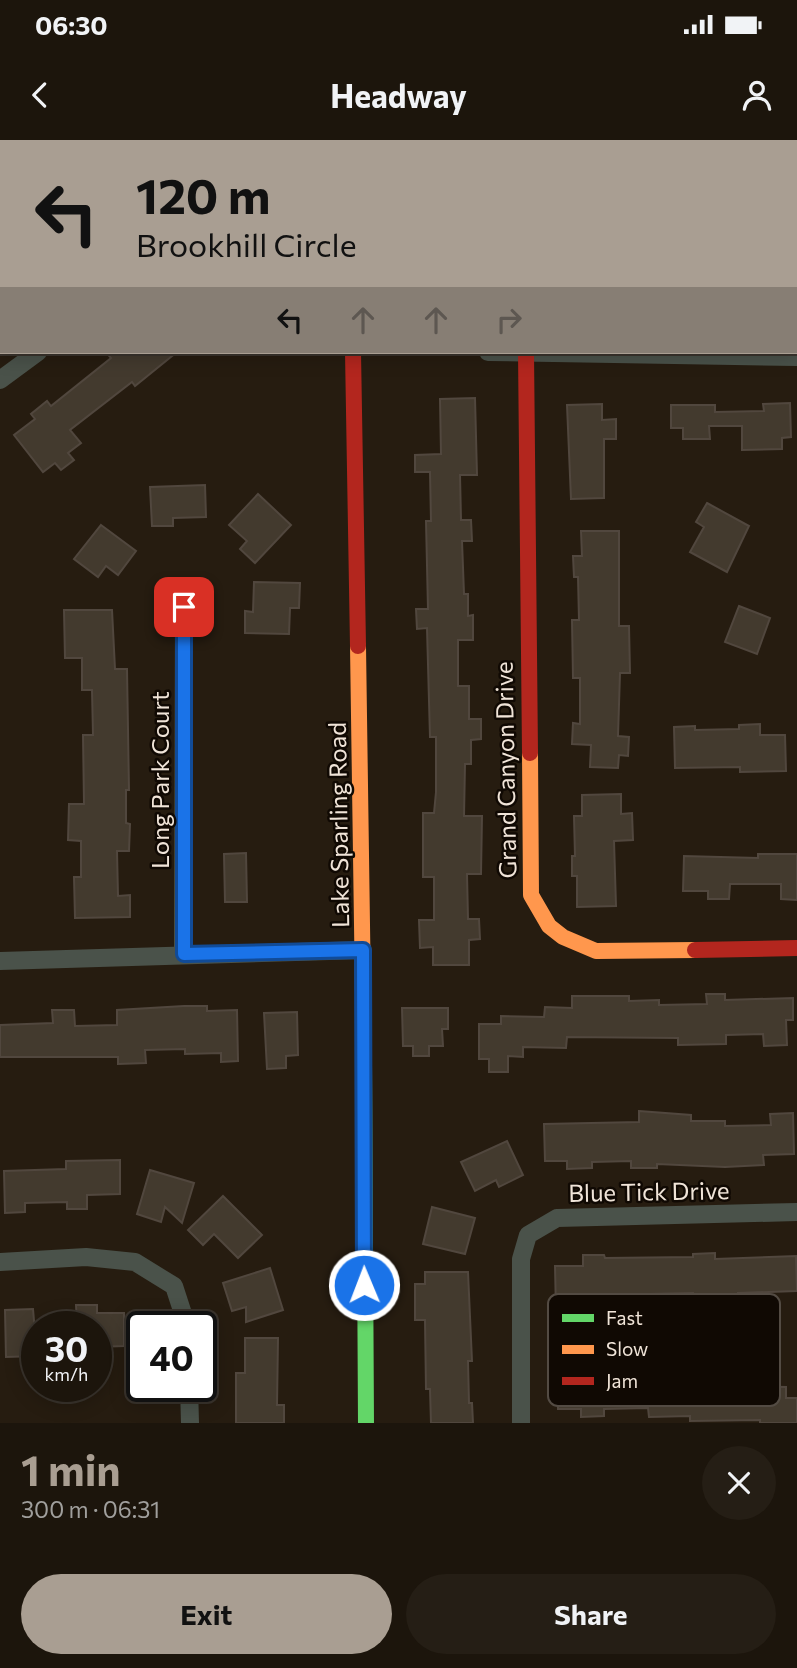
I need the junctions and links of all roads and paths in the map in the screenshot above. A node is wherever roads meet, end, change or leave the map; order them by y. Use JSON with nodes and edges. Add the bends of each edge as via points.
{"nodes":[{"id":1,"x":35,"y":354,"type":"edge"},
{"id":2,"x":353,"y":354,"type":"edge"},
{"id":3,"x":526,"y":354,"type":"edge"},
{"id":4,"x":634,"y":354,"type":"edge"},
{"id":5,"x":797,"y":357,"type":"edge"},
{"id":6,"x":0,"y":380,"type":"edge"},
{"id":7,"x":184,"y":607,"type":"dead end"},
{"id":8,"x":797,"y":948,"type":"edge"},
{"id":9,"x":363,"y":950,"type":"junction"},
{"id":10,"x":184,"y":954,"type":"junction"},
{"id":11,"x":0,"y":961,"type":"edge"},
{"id":12,"x":797,"y":1212,"type":"edge"},
{"id":13,"x":0,"y":1262,"type":"edge"},
{"id":14,"x":182,"y":1311,"type":"edge"},
{"id":15,"x":190,"y":1402,"type":"edge"},
{"id":16,"x":190,"y":1423,"type":"edge"},
{"id":17,"x":366,"y":1423,"type":"edge"},
{"id":18,"x":521,"y":1423,"type":"edge"}],
"edges":[{"from":1,"to":6,"type":"street"},
{"from":2,"to":9,"type":"street","name":"Lake Sparling Road"},
{"from":3,"to":8,"type":"street","name":"Grand Canyon Drive","via":[[531,895],[545,925],[569,942],[596,951]]},
{"from":4,"to":5,"type":"street"},
{"from":7,"to":10,"type":"street","name":"Long Park Court"},
{"from":9,"to":10,"type":"street"},
{"from":9,"to":17,"type":"street","name":"Lake Sparling Road"},
{"from":10,"to":11,"type":"street"},
{"from":12,"to":18,"type":"street","name":"Blue Tick Drive","via":[[557,1218],[528,1235],[521,1259]]},
{"from":13,"to":14,"type":"street","via":[[86,1257],[135,1262],[174,1286]]},
{"from":15,"to":16,"type":"street"}]}
